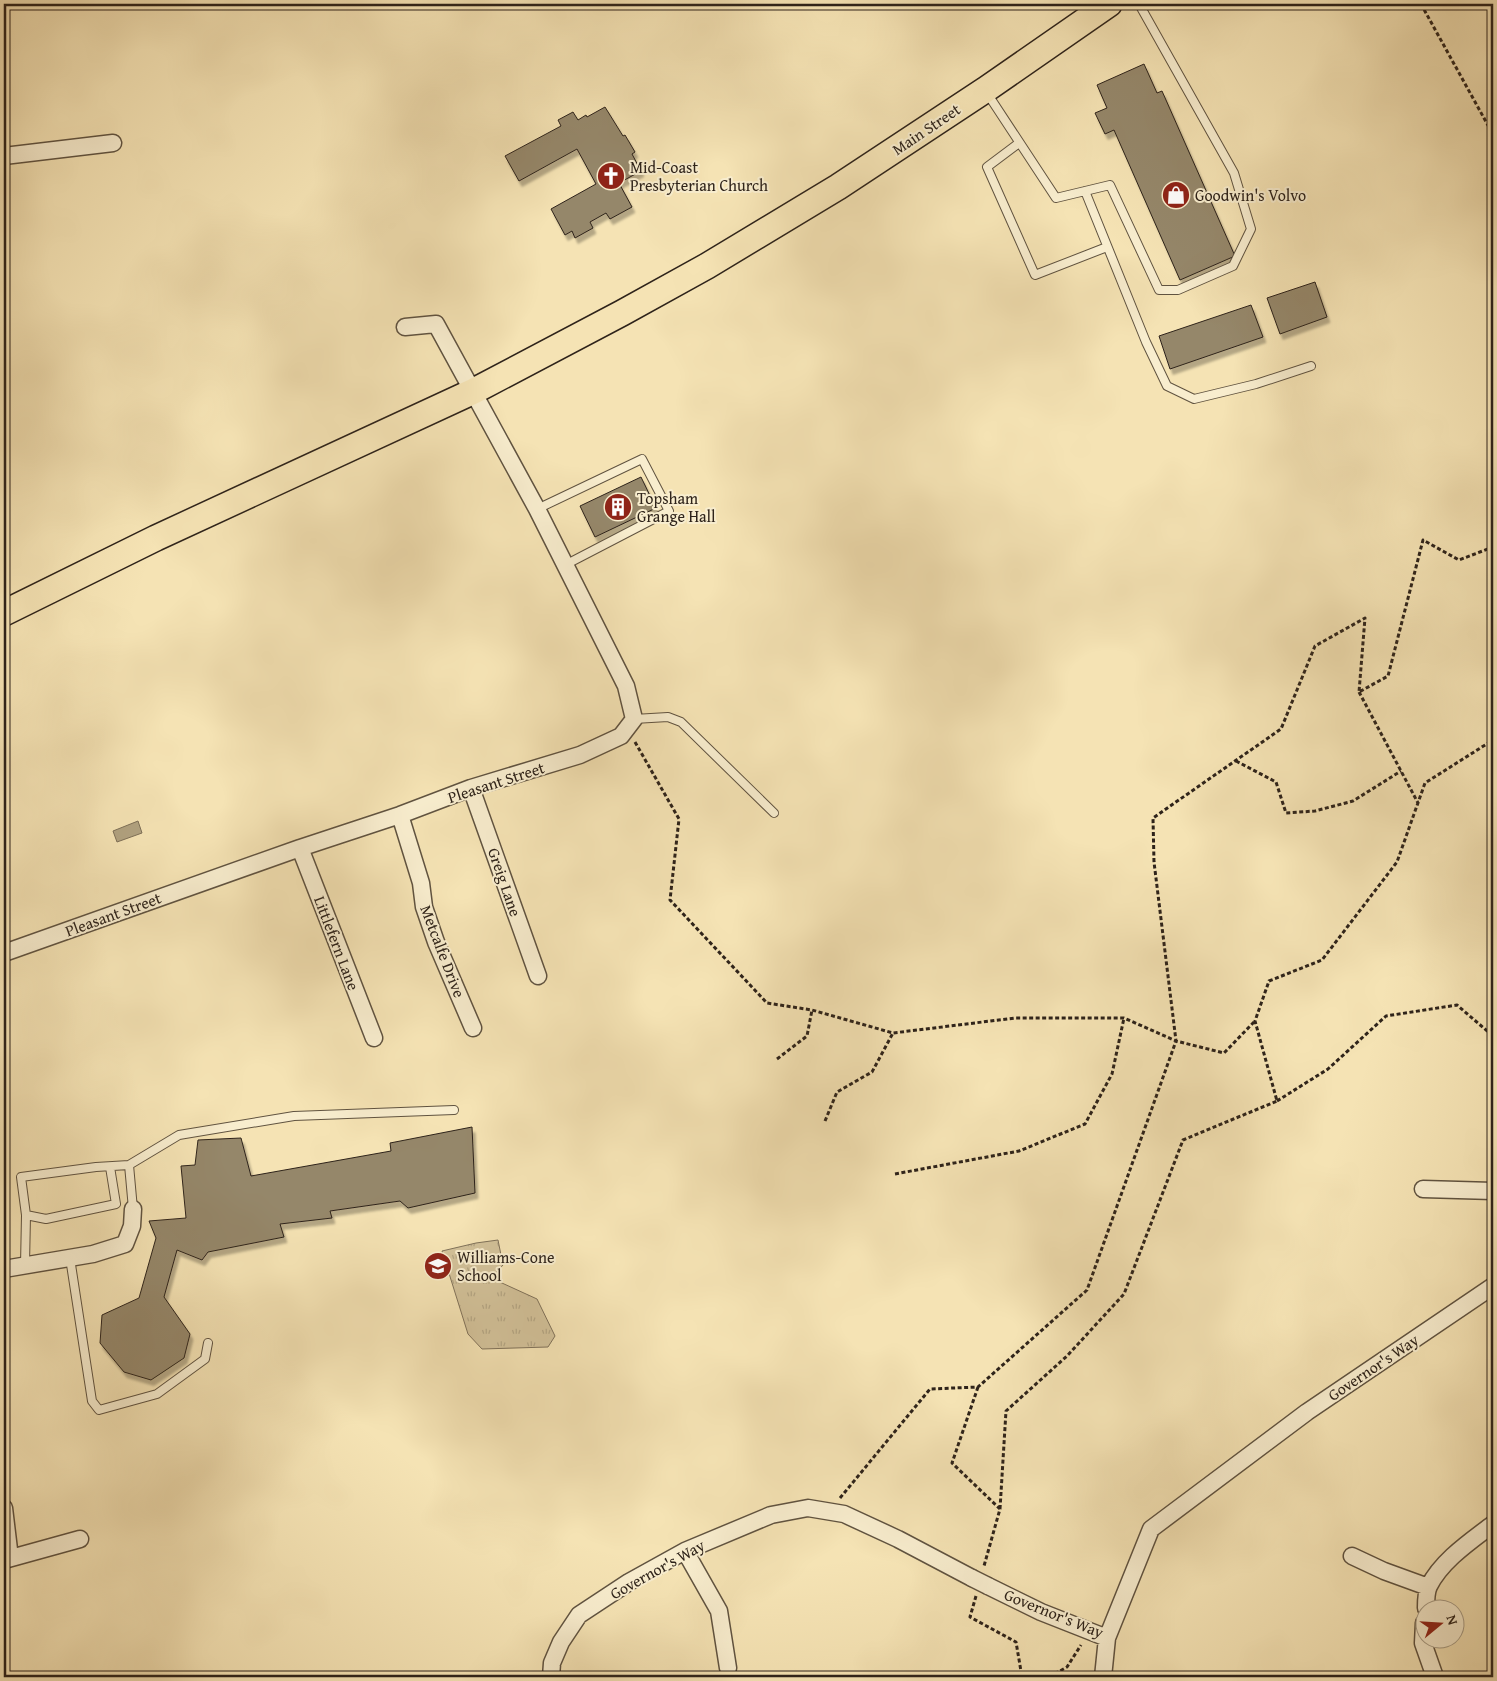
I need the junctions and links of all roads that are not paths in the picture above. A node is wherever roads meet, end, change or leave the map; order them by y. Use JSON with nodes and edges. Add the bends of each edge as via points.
{"nodes":[{"id":1,"x":1109,"y":4,"type":"edge"},
{"id":2,"x":1139,"y":4,"type":"edge"},
{"id":3,"x":985,"y":90,"type":"junction"},
{"id":4,"x":113,"y":143,"type":"dead end"},
{"id":5,"x":1019,"y":144,"type":"junction"},
{"id":6,"x":4,"y":156,"type":"edge"},
{"id":7,"x":1085,"y":191,"type":"junction"},
{"id":8,"x":1107,"y":247,"type":"junction"},
{"id":9,"x":404,"y":327,"type":"dead end"},
{"id":10,"x":1311,"y":366,"type":"dead end"},
{"id":11,"x":474,"y":391,"type":"junction"},
{"id":12,"x":537,"y":509,"type":"junction"},
{"id":13,"x":565,"y":565,"type":"junction"},
{"id":14,"x":4,"y":613,"type":"edge"},
{"id":15,"x":634,"y":719,"type":"junction"},
{"id":16,"x":471,"y":788,"type":"junction"},
{"id":17,"x":774,"y":814,"type":"dead end"},
{"id":18,"x":400,"y":815,"type":"junction"},
{"id":19,"x":300,"y":848,"type":"junction"},
{"id":20,"x":4,"y":953,"type":"edge"},
{"id":21,"x":538,"y":976,"type":"dead end"},
{"id":22,"x":473,"y":1028,"type":"dead end"},
{"id":23,"x":374,"y":1038,"type":"dead end"},
{"id":24,"x":454,"y":1110,"type":"dead end"},
{"id":25,"x":128,"y":1165,"type":"junction"},
{"id":26,"x":110,"y":1166,"type":"junction"},
{"id":27,"x":1423,"y":1189,"type":"dead end"},
{"id":28,"x":1493,"y":1192,"type":"edge"},
{"id":29,"x":133,"y":1209,"type":"joint"},
{"id":30,"x":26,"y":1215,"type":"junction"},
{"id":31,"x":70,"y":1258,"type":"junction"},
{"id":32,"x":25,"y":1265,"type":"junction"},
{"id":33,"x":4,"y":1269,"type":"edge"},
{"id":34,"x":1493,"y":1286,"type":"edge"},
{"id":35,"x":208,"y":1343,"type":"dead end"},
{"id":36,"x":4,"y":1508,"type":"edge"},
{"id":37,"x":1493,"y":1524,"type":"edge"},
{"id":38,"x":80,"y":1539,"type":"dead end"},
{"id":39,"x":685,"y":1551,"type":"junction"},
{"id":40,"x":1352,"y":1556,"type":"dead end"},
{"id":41,"x":7,"y":1559,"type":"edge"},
{"id":42,"x":1428,"y":1587,"type":"junction"},
{"id":43,"x":1427,"y":1598,"type":"edge"},
{"id":44,"x":1107,"y":1638,"type":"junction"},
{"id":45,"x":1425,"y":1648,"type":"edge"},
{"id":46,"x":728,"y":1668,"type":"dead end"},
{"id":47,"x":551,"y":1677,"type":"edge"},
{"id":48,"x":1103,"y":1677,"type":"edge"},
{"id":49,"x":1435,"y":1677,"type":"edge"}],
"edges":[{"from":1,"to":3,"type":"main road","name":"Main Street","via":[[1086,14]]},
{"from":2,"to":7,"type":"lane","via":[[1234,173],[1251,230],[1232,266],[1178,290],[1159,290],[1110,185]]},
{"from":3,"to":5,"type":"lane"},
{"from":3,"to":11,"type":"main road","name":"Main Street","via":[[740,248]]},
{"from":4,"to":6,"type":"street"},
{"from":5,"to":7,"type":"lane","via":[[1056,198]]},
{"from":5,"to":8,"type":"lane","via":[[987,167],[1035,275]]},
{"from":7,"to":8,"type":"lane"},
{"from":8,"to":10,"type":"lane","via":[[1167,386],[1194,399]]},
{"from":9,"to":11,"type":"street","via":[[436,324]]},
{"from":11,"to":12,"type":"street"},
{"from":11,"to":14,"type":"main road","name":"Main Street","via":[[156,538]]},
{"from":12,"to":13,"type":"street"},
{"from":12,"to":13,"type":"lane","via":[[642,459],[669,511]]},
{"from":13,"to":15,"type":"street","via":[[626,686]]},
{"from":15,"to":16,"type":"street","name":"Pleasant Street","via":[[622,736],[580,755]]},
{"from":15,"to":17,"type":"lane","via":[[668,717],[682,722]]},
{"from":16,"to":18,"type":"street","name":"Pleasant Street"},
{"from":16,"to":21,"type":"street","name":"Greig Lane"},
{"from":18,"to":19,"type":"street","name":"Pleasant Street"},
{"from":18,"to":22,"type":"street","name":"Metcalfe Drive","via":[[421,883],[424,907]]},
{"from":19,"to":20,"type":"street","name":"Pleasant Street"},
{"from":19,"to":23,"type":"street","name":"Littlefern Lane"},
{"from":24,"to":25,"type":"lane","via":[[294,1116],[179,1135]]},
{"from":25,"to":26,"type":"lane"},
{"from":25,"to":29,"type":"lane"},
{"from":26,"to":30,"type":"lane","via":[[21,1177]]},
{"from":26,"to":30,"type":"lane","via":[[116,1204],[46,1219]]},
{"from":27,"to":28,"type":"street"},
{"from":29,"to":31,"type":"street","via":[[132,1226],[125,1244]]},
{"from":30,"to":32,"type":"lane"},
{"from":31,"to":32,"type":"street"},
{"from":31,"to":35,"type":"lane","via":[[92,1401],[99,1410],[157,1394],[205,1359]]},
{"from":32,"to":33,"type":"street"},
{"from":34,"to":44,"type":"street","name":"Governor's Way","via":[[1308,1412],[1151,1529]]},
{"from":36,"to":41,"type":"street"},
{"from":37,"to":42,"type":"street","via":[[1443,1566]]},
{"from":38,"to":41,"type":"street"},
{"from":39,"to":44,"type":"street","name":"Governor's Way","via":[[771,1515],[808,1508],[830,1511],[844,1514],[981,1579],[1041,1612]]},
{"from":39,"to":46,"type":"street","via":[[719,1612]]},
{"from":39,"to":47,"type":"street","name":"Governor's Way","via":[[579,1615],[561,1642],[552,1663]]},
{"from":40,"to":42,"type":"street"},
{"from":42,"to":43,"type":"street"},
{"from":44,"to":48,"type":"street"},
{"from":45,"to":49,"type":"street"}]}
